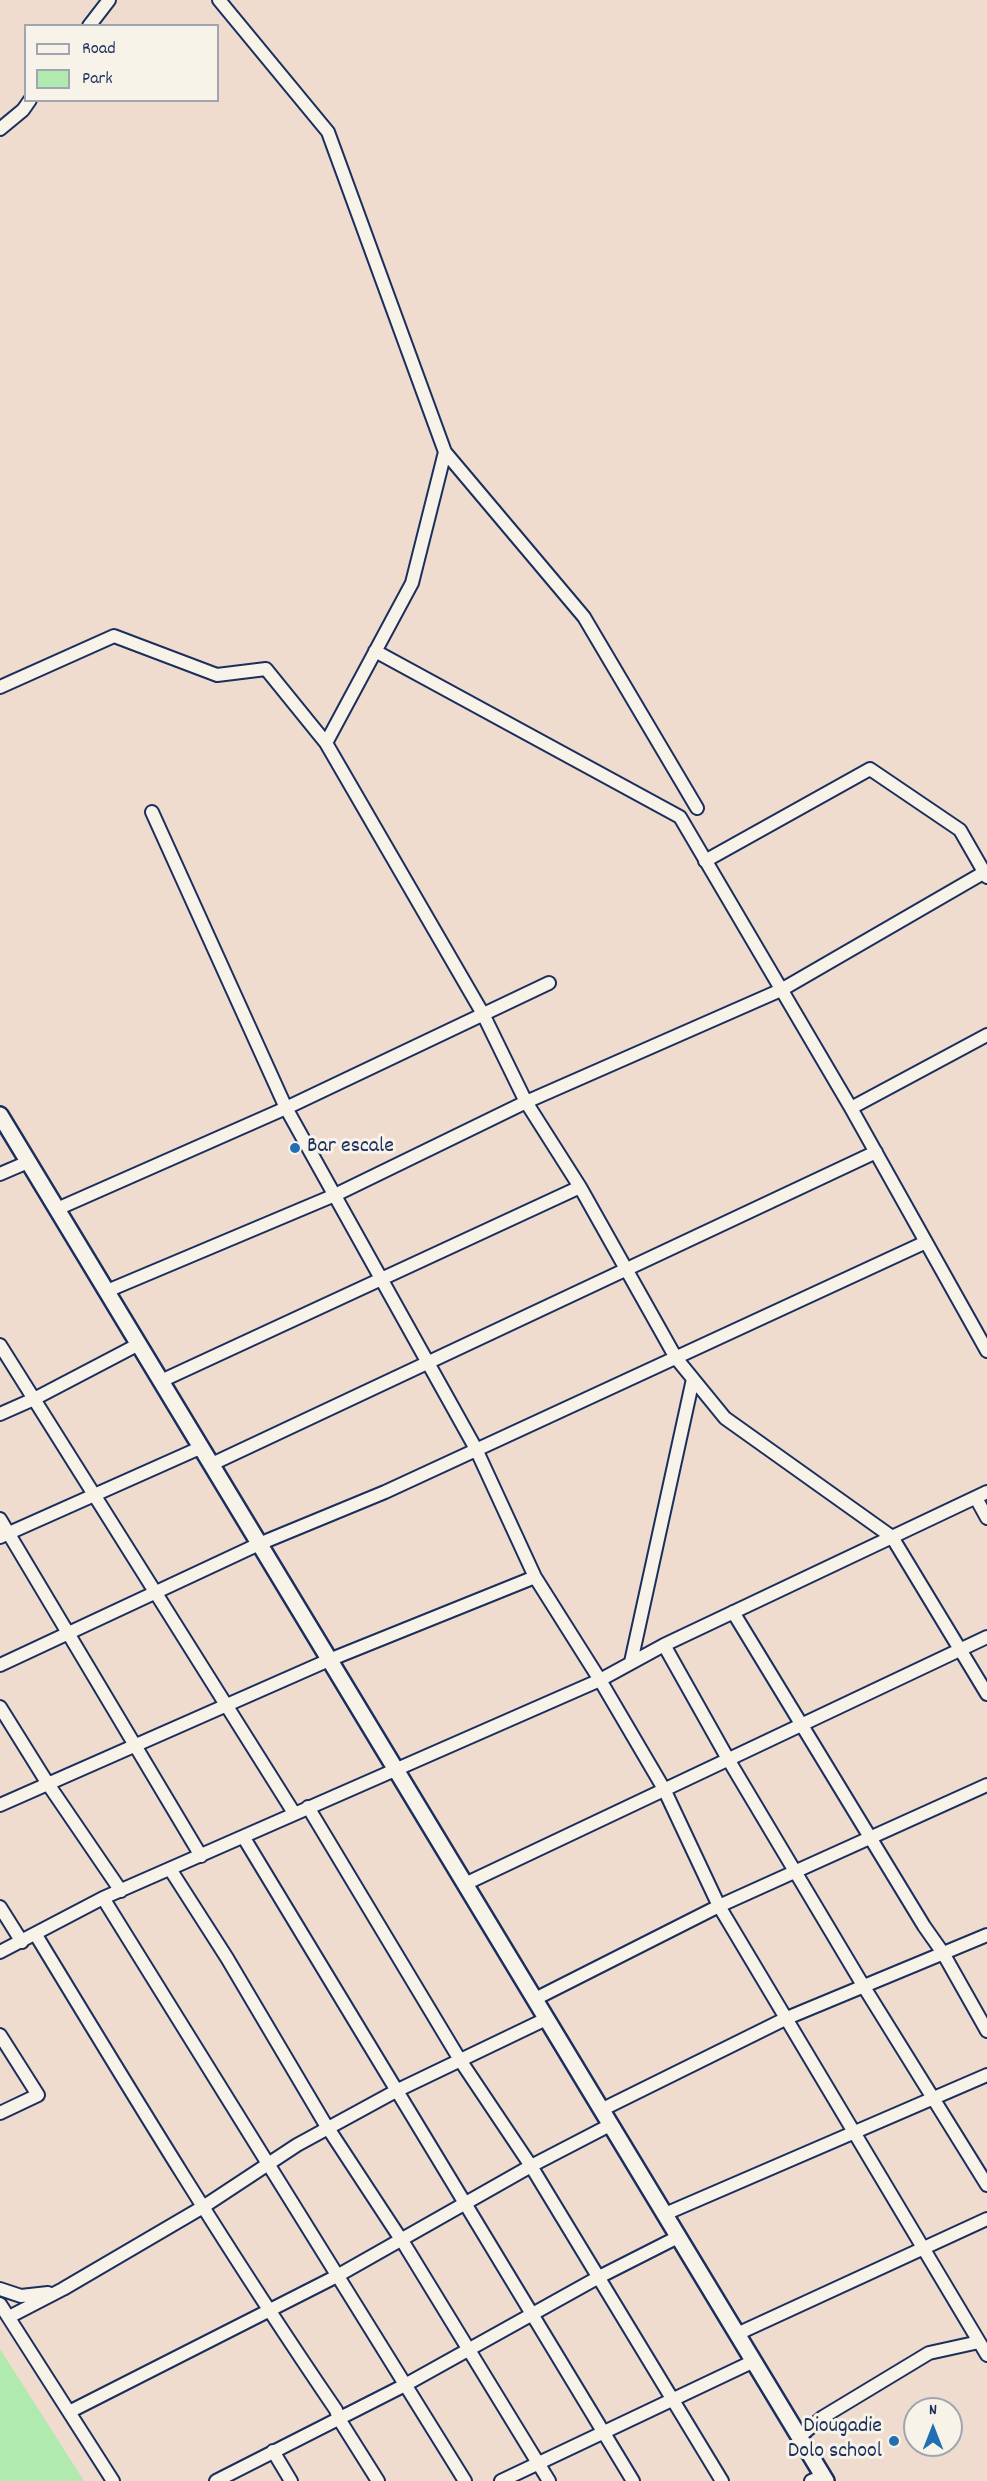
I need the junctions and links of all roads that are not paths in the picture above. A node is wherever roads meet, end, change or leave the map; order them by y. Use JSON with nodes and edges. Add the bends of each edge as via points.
{"nodes":[{"id":1,"x":109,"y":0,"type":"edge"},
{"id":2,"x":219,"y":0,"type":"edge"},
{"id":3,"x":91,"y":24,"type":"edge"},
{"id":4,"x":29,"y":102,"type":"edge"},
{"id":5,"x":0,"y":129,"type":"edge"},
{"id":6,"x":445,"y":452,"type":"junction"},
{"id":7,"x":375,"y":651,"type":"junction"},
{"id":8,"x":0,"y":687,"type":"edge"},
{"id":9,"x":326,"y":742,"type":"junction"},
{"id":10,"x":697,"y":808,"type":"dead end"},
{"id":11,"x":152,"y":812,"type":"dead end"},
{"id":12,"x":705,"y":861,"type":"junction"},
{"id":13,"x":986,"y":874,"type":"edge"},
{"id":14,"x":549,"y":983,"type":"dead end"},
{"id":15,"x":781,"y":990,"type":"junction"},
{"id":16,"x":483,"y":1014,"type":"junction"},
{"id":17,"x":987,"y":1035,"type":"edge"},
{"id":18,"x":526,"y":1102,"type":"junction"},
{"id":19,"x":286,"y":1108,"type":"junction"},
{"id":20,"x":851,"y":1108,"type":"junction"},
{"id":21,"x":0,"y":1115,"type":"edge"},
{"id":22,"x":876,"y":1152,"type":"junction"},
{"id":23,"x":28,"y":1161,"type":"junction"},
{"id":24,"x":0,"y":1174,"type":"edge"},
{"id":25,"x":580,"y":1187,"type":"junction"},
{"id":26,"x":335,"y":1195,"type":"junction"},
{"id":27,"x":57,"y":1209,"type":"junction"},
{"id":28,"x":926,"y":1242,"type":"junction"},
{"id":29,"x":627,"y":1270,"type":"junction"},
{"id":30,"x":381,"y":1279,"type":"junction"},
{"id":31,"x":107,"y":1291,"type":"junction"},
{"id":32,"x":139,"y":1344,"type":"junction"},
{"id":33,"x":0,"y":1345,"type":"edge"},
{"id":34,"x":987,"y":1349,"type":"edge"},
{"id":35,"x":676,"y":1358,"type":"junction"},
{"id":36,"x":428,"y":1362,"type":"junction"},
{"id":37,"x":693,"y":1379,"type":"junction"},
{"id":38,"x":161,"y":1380,"type":"junction"},
{"id":39,"x":34,"y":1399,"type":"junction"},
{"id":40,"x":0,"y":1414,"type":"edge"},
{"id":41,"x":202,"y":1447,"type":"junction"},
{"id":42,"x":476,"y":1449,"type":"junction"},
{"id":43,"x":212,"y":1464,"type":"junction"},
{"id":44,"x":94,"y":1494,"type":"junction"},
{"id":45,"x":981,"y":1495,"type":"edge"},
{"id":46,"x":987,"y":1518,"type":"edge"},
{"id":47,"x":0,"y":1519,"type":"edge"},
{"id":48,"x":4,"y":1535,"type":"edge"},
{"id":49,"x":892,"y":1537,"type":"junction"},
{"id":50,"x":259,"y":1544,"type":"junction"},
{"id":51,"x":535,"y":1577,"type":"junction"},
{"id":52,"x":155,"y":1592,"type":"junction"},
{"id":53,"x":733,"y":1612,"type":"junction"},
{"id":54,"x":68,"y":1633,"type":"junction"},
{"id":55,"x":987,"y":1637,"type":"edge"},
{"id":56,"x":664,"y":1644,"type":"junction"},
{"id":57,"x":960,"y":1649,"type":"junction"},
{"id":58,"x":329,"y":1660,"type":"junction"},
{"id":59,"x":632,"y":1662,"type":"junction"},
{"id":60,"x":0,"y":1665,"type":"edge"},
{"id":61,"x":600,"y":1680,"type":"junction"},
{"id":62,"x":987,"y":1694,"type":"edge"},
{"id":63,"x":226,"y":1705,"type":"junction"},
{"id":64,"x":0,"y":1707,"type":"edge"},
{"id":65,"x":801,"y":1724,"type":"junction"},
{"id":66,"x":135,"y":1745,"type":"junction"},
{"id":67,"x":728,"y":1758,"type":"junction"},
{"id":68,"x":396,"y":1771,"type":"junction"},
{"id":69,"x":48,"y":1784,"type":"junction"},
{"id":70,"x":987,"y":1785,"type":"edge"},
{"id":71,"x":664,"y":1789,"type":"junction"},
{"id":72,"x":0,"y":1805,"type":"edge"},
{"id":73,"x":308,"y":1807,"type":"junction"},
{"id":74,"x":294,"y":1813,"type":"junction"},
{"id":75,"x":871,"y":1836,"type":"junction"},
{"id":76,"x":244,"y":1838,"type":"junction"},
{"id":77,"x":201,"y":1856,"type":"junction"},
{"id":78,"x":170,"y":1869,"type":"junction"},
{"id":79,"x":796,"y":1871,"type":"junction"},
{"id":80,"x":465,"y":1884,"type":"junction"},
{"id":81,"x":121,"y":1891,"type":"junction"},
{"id":82,"x":103,"y":1898,"type":"junction"},
{"id":83,"x":719,"y":1906,"type":"junction"},
{"id":84,"x":0,"y":1907,"type":"edge"},
{"id":85,"x":36,"y":1935,"type":"junction"},
{"id":86,"x":987,"y":1935,"type":"edge"},
{"id":87,"x":22,"y":1942,"type":"junction"},
{"id":88,"x":0,"y":1952,"type":"edge"},
{"id":89,"x":943,"y":1953,"type":"junction"},
{"id":90,"x":864,"y":1987,"type":"junction"},
{"id":91,"x":535,"y":1999,"type":"junction"},
{"id":92,"x":787,"y":2018,"type":"junction"},
{"id":93,"x":546,"y":2019,"type":"junction"},
{"id":94,"x":987,"y":2031,"type":"edge"},
{"id":95,"x":0,"y":2035,"type":"edge"},
{"id":96,"x":460,"y":2060,"type":"junction"},
{"id":97,"x":987,"y":2075,"type":"edge"},
{"id":98,"x":396,"y":2091,"type":"junction"},
{"id":99,"x":934,"y":2097,"type":"junction"},
{"id":100,"x":601,"y":2110,"type":"junction"},
{"id":101,"x":0,"y":2113,"type":"edge"},
{"id":102,"x":610,"y":2125,"type":"junction"},
{"id":103,"x":328,"y":2128,"type":"junction"},
{"id":104,"x":854,"y":2132,"type":"junction"},
{"id":105,"x":268,"y":2164,"type":"junction"},
{"id":106,"x":531,"y":2166,"type":"junction"},
{"id":107,"x":987,"y":2185,"type":"edge"},
{"id":108,"x":465,"y":2203,"type":"junction"},
{"id":109,"x":203,"y":2207,"type":"junction"},
{"id":110,"x":664,"y":2214,"type":"junction"},
{"id":111,"x":987,"y":2219,"type":"edge"},
{"id":112,"x":678,"y":2237,"type":"junction"},
{"id":113,"x":401,"y":2239,"type":"junction"},
{"id":114,"x":922,"y":2247,"type":"junction"},
{"id":115,"x":337,"y":2276,"type":"junction"},
{"id":116,"x":599,"y":2277,"type":"junction"},
{"id":117,"x":0,"y":2289,"type":"edge"},
{"id":118,"x":63,"y":2289,"type":"junction"},
{"id":119,"x":0,"y":2304,"type":"edge"},
{"id":120,"x":270,"y":2312,"type":"junction"},
{"id":121,"x":532,"y":2314,"type":"junction"},
{"id":122,"x":9,"y":2317,"type":"junction"},
{"id":123,"x":737,"y":2334,"type":"junction"},
{"id":124,"x":979,"y":2342,"type":"junction"},
{"id":125,"x":469,"y":2349,"type":"junction"},
{"id":126,"x":987,"y":2355,"type":"edge"},
{"id":127,"x":754,"y":2361,"type":"junction"},
{"id":128,"x":405,"y":2385,"type":"junction"},
{"id":129,"x":673,"y":2400,"type":"junction"},
{"id":130,"x":69,"y":2412,"type":"junction"},
{"id":131,"x":339,"y":2419,"type":"junction"},
{"id":132,"x":604,"y":2434,"type":"junction"},
{"id":133,"x":799,"y":2437,"type":"junction"},
{"id":134,"x":273,"y":2451,"type":"junction"},
{"id":135,"x":540,"y":2463,"type":"junction"},
{"id":136,"x":820,"y":2479,"type":"edge"},
{"id":137,"x":113,"y":2481,"type":"edge"},
{"id":138,"x":216,"y":2481,"type":"edge"},
{"id":139,"x":291,"y":2481,"type":"edge"},
{"id":140,"x":378,"y":2481,"type":"edge"},
{"id":141,"x":465,"y":2481,"type":"edge"},
{"id":142,"x":501,"y":2481,"type":"edge"},
{"id":143,"x":549,"y":2481,"type":"edge"},
{"id":144,"x":633,"y":2481,"type":"edge"},
{"id":145,"x":722,"y":2481,"type":"edge"}],
"edges":[{"from":1,"to":3,"type":"street"},
{"from":2,"to":6,"type":"street","via":[[328,132]]},
{"from":4,"to":5,"type":"street"},
{"from":6,"to":7,"type":"street","via":[[412,583]]},
{"from":6,"to":10,"type":"street","via":[[584,617]]},
{"from":7,"to":9,"type":"street"},
{"from":7,"to":12,"type":"street","via":[[680,817]]},
{"from":8,"to":9,"type":"street","via":[[114,636],[218,675],[266,669]]},
{"from":9,"to":16,"type":"street"},
{"from":11,"to":19,"type":"street"},
{"from":12,"to":13,"type":"street","via":[[870,769],[960,830]]},
{"from":12,"to":15,"type":"street"},
{"from":13,"to":15,"type":"street"},
{"from":14,"to":16,"type":"street"},
{"from":15,"to":18,"type":"street"},
{"from":15,"to":20,"type":"street"},
{"from":16,"to":18,"type":"street"},
{"from":16,"to":19,"type":"street"},
{"from":17,"to":20,"type":"street"},
{"from":18,"to":25,"type":"street"},
{"from":18,"to":26,"type":"street"},
{"from":19,"to":26,"type":"street"},
{"from":19,"to":27,"type":"street"},
{"from":20,"to":22,"type":"street"},
{"from":21,"to":23,"type":"street"},
{"from":22,"to":28,"type":"street"},
{"from":22,"to":29,"type":"street"},
{"from":23,"to":24,"type":"street"},
{"from":23,"to":27,"type":"street"},
{"from":25,"to":29,"type":"street"},
{"from":25,"to":30,"type":"street"},
{"from":26,"to":30,"type":"street"},
{"from":26,"to":31,"type":"street"},
{"from":27,"to":31,"type":"street"},
{"from":28,"to":34,"type":"street"},
{"from":28,"to":35,"type":"street"},
{"from":29,"to":35,"type":"street"},
{"from":29,"to":36,"type":"street"},
{"from":30,"to":36,"type":"street"},
{"from":30,"to":38,"type":"street"},
{"from":31,"to":32,"type":"street"},
{"from":32,"to":38,"type":"street"},
{"from":32,"to":39,"type":"street"},
{"from":33,"to":39,"type":"street"},
{"from":35,"to":37,"type":"street"},
{"from":35,"to":42,"type":"street"},
{"from":36,"to":42,"type":"street"},
{"from":36,"to":43,"type":"street"},
{"from":37,"to":49,"type":"street","via":[[725,1418]]},
{"from":37,"to":59,"type":"street"},
{"from":38,"to":41,"type":"street"},
{"from":39,"to":40,"type":"street"},
{"from":39,"to":44,"type":"street"},
{"from":41,"to":43,"type":"street"},
{"from":41,"to":44,"type":"street"},
{"from":42,"to":50,"type":"street"},
{"from":42,"to":51,"type":"street"},
{"from":43,"to":50,"type":"street"},
{"from":44,"to":48,"type":"street"},
{"from":44,"to":52,"type":"street"},
{"from":45,"to":46,"type":"street"},
{"from":45,"to":49,"type":"street"},
{"from":47,"to":48,"type":"street"},
{"from":48,"to":54,"type":"street"},
{"from":49,"to":53,"type":"street"},
{"from":49,"to":57,"type":"street"},
{"from":50,"to":52,"type":"street"},
{"from":50,"to":58,"type":"street"},
{"from":51,"to":58,"type":"street"},
{"from":51,"to":61,"type":"street"},
{"from":52,"to":54,"type":"street"},
{"from":52,"to":63,"type":"street"},
{"from":53,"to":56,"type":"street"},
{"from":53,"to":65,"type":"street"},
{"from":54,"to":60,"type":"street"},
{"from":54,"to":66,"type":"street"},
{"from":55,"to":57,"type":"street"},
{"from":56,"to":59,"type":"street"},
{"from":56,"to":67,"type":"street"},
{"from":57,"to":62,"type":"street"},
{"from":57,"to":65,"type":"street"},
{"from":58,"to":63,"type":"street"},
{"from":58,"to":68,"type":"street"},
{"from":59,"to":61,"type":"street"},
{"from":61,"to":68,"type":"street"},
{"from":61,"to":71,"type":"street"},
{"from":63,"to":66,"type":"street"},
{"from":63,"to":74,"type":"street"},
{"from":64,"to":69,"type":"street"},
{"from":65,"to":67,"type":"street"},
{"from":65,"to":75,"type":"street"},
{"from":66,"to":69,"type":"street"},
{"from":66,"to":77,"type":"street"},
{"from":67,"to":71,"type":"street"},
{"from":67,"to":79,"type":"street"},
{"from":68,"to":73,"type":"street"},
{"from":68,"to":80,"type":"street"},
{"from":69,"to":72,"type":"street"},
{"from":69,"to":81,"type":"street"},
{"from":70,"to":75,"type":"street"},
{"from":71,"to":80,"type":"street"},
{"from":71,"to":83,"type":"street"},
{"from":73,"to":74,"type":"street"},
{"from":73,"to":96,"type":"street"},
{"from":74,"to":76,"type":"street"},
{"from":75,"to":79,"type":"street"},
{"from":75,"to":89,"type":"street"},
{"from":76,"to":77,"type":"street"},
{"from":76,"to":98,"type":"street"},
{"from":77,"to":78,"type":"street"},
{"from":78,"to":81,"type":"street"},
{"from":78,"to":103,"type":"street"},
{"from":79,"to":83,"type":"street"},
{"from":79,"to":90,"type":"street"},
{"from":80,"to":91,"type":"street"},
{"from":81,"to":82,"type":"street"},
{"from":82,"to":85,"type":"street"},
{"from":82,"to":105,"type":"street"},
{"from":83,"to":91,"type":"street"},
{"from":83,"to":92,"type":"street"},
{"from":84,"to":87,"type":"street"},
{"from":85,"to":87,"type":"street"},
{"from":85,"to":109,"type":"street"},
{"from":86,"to":89,"type":"street"},
{"from":87,"to":88,"type":"street"},
{"from":89,"to":90,"type":"street"},
{"from":89,"to":94,"type":"street"},
{"from":90,"to":92,"type":"street"},
{"from":90,"to":99,"type":"street"},
{"from":91,"to":93,"type":"street"},
{"from":92,"to":100,"type":"street"},
{"from":92,"to":104,"type":"street"},
{"from":93,"to":96,"type":"street"},
{"from":93,"to":100,"type":"street"},
{"from":95,"to":101,"type":"street","via":[[38,2095]]},
{"from":96,"to":98,"type":"street"},
{"from":96,"to":106,"type":"street"},
{"from":97,"to":99,"type":"street"},
{"from":98,"to":103,"type":"street"},
{"from":98,"to":108,"type":"street"},
{"from":99,"to":104,"type":"street"},
{"from":99,"to":107,"type":"street"},
{"from":100,"to":102,"type":"street"},
{"from":102,"to":106,"type":"street"},
{"from":102,"to":110,"type":"street"},
{"from":103,"to":105,"type":"street"},
{"from":103,"to":113,"type":"street"},
{"from":104,"to":110,"type":"street"},
{"from":104,"to":114,"type":"street"},
{"from":105,"to":109,"type":"street"},
{"from":105,"to":115,"type":"street"},
{"from":106,"to":108,"type":"street"},
{"from":106,"to":116,"type":"street"},
{"from":108,"to":113,"type":"street"},
{"from":108,"to":121,"type":"street"},
{"from":109,"to":118,"type":"street"},
{"from":109,"to":120,"type":"street"},
{"from":110,"to":112,"type":"street"},
{"from":111,"to":114,"type":"street"},
{"from":112,"to":116,"type":"street"},
{"from":112,"to":123,"type":"street"},
{"from":113,"to":115,"type":"street"},
{"from":113,"to":125,"type":"street"},
{"from":114,"to":123,"type":"street"},
{"from":114,"to":124,"type":"street"},
{"from":115,"to":120,"type":"street"},
{"from":115,"to":128,"type":"street"},
{"from":116,"to":121,"type":"street"},
{"from":116,"to":129,"type":"street"},
{"from":117,"to":118,"type":"street","via":[[21,2296]]},
{"from":118,"to":122,"type":"street"},
{"from":119,"to":122,"type":"street"},
{"from":120,"to":130,"type":"street"},
{"from":120,"to":131,"type":"street"},
{"from":121,"to":125,"type":"street"},
{"from":121,"to":132,"type":"street"},
{"from":122,"to":130,"type":"street"},
{"from":123,"to":127,"type":"street"},
{"from":124,"to":126,"type":"street"},
{"from":124,"to":133,"type":"street","via":[[929,2353],[823,2417]]},
{"from":125,"to":128,"type":"street"},
{"from":125,"to":135,"type":"street"},
{"from":127,"to":129,"type":"street"},
{"from":127,"to":133,"type":"street"},
{"from":128,"to":131,"type":"street"},
{"from":128,"to":141,"type":"street"},
{"from":129,"to":132,"type":"street"},
{"from":129,"to":145,"type":"street"},
{"from":130,"to":137,"type":"street"},
{"from":131,"to":134,"type":"street"},
{"from":131,"to":140,"type":"street"},
{"from":132,"to":135,"type":"street"},
{"from":132,"to":144,"type":"street"},
{"from":133,"to":136,"type":"street"},
{"from":134,"to":138,"type":"street"},
{"from":134,"to":139,"type":"street"},
{"from":135,"to":142,"type":"street"},
{"from":135,"to":143,"type":"street"}]}
